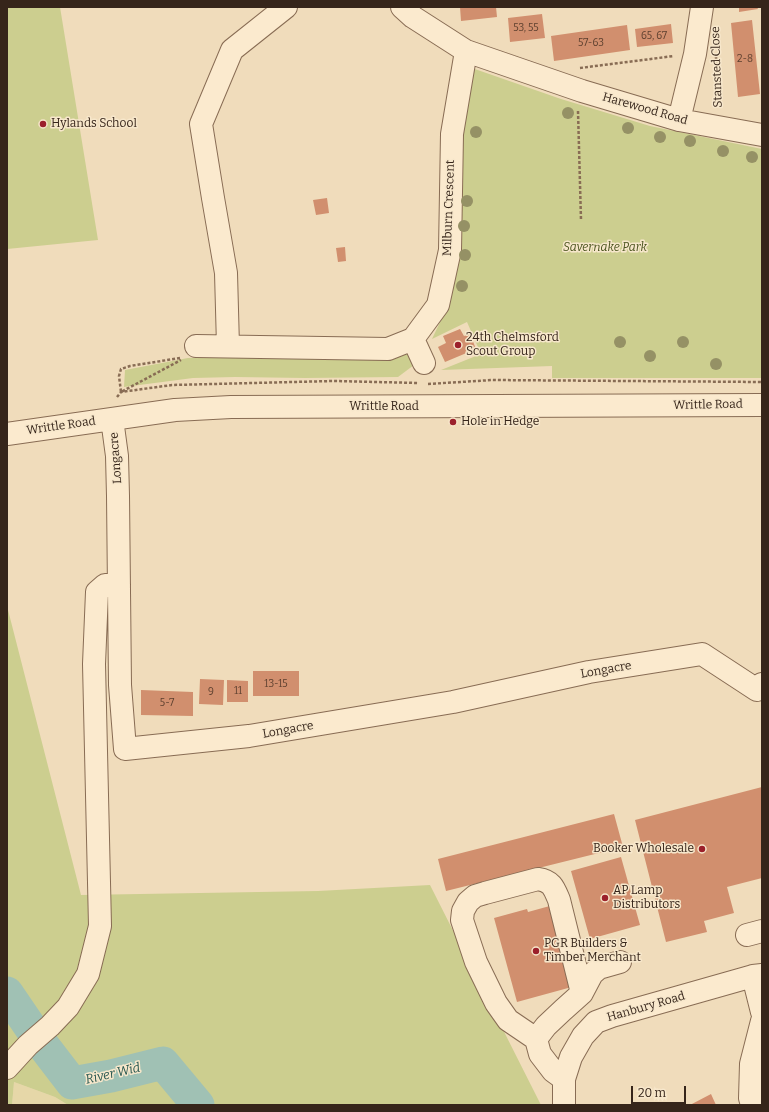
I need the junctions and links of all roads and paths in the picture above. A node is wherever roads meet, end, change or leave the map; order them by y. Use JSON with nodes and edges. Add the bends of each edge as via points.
{"nodes":[{"id":1,"x":286,"y":7,"type":"edge"},
{"id":2,"x":702,"y":7,"type":"edge"},
{"id":3,"x":412,"y":10,"type":"edge"},
{"id":4,"x":466,"y":51,"type":"junction"},
{"id":5,"x":706,"y":53,"type":"junction"},
{"id":6,"x":578,"y":68,"type":"dead end"},
{"id":7,"x":582,"y":91,"type":"junction"},
{"id":8,"x":680,"y":120,"type":"junction"},
{"id":9,"x":718,"y":128,"type":"junction"},
{"id":10,"x":762,"y":135,"type":"edge"},
{"id":11,"x":581,"y":220,"type":"dead end"},
{"id":12,"x":413,"y":339,"type":"junction"},
{"id":13,"x":196,"y":346,"type":"dead end"},
{"id":14,"x":228,"y":346,"type":"junction"},
{"id":15,"x":424,"y":363,"type":"dead end"},
{"id":16,"x":121,"y":392,"type":"joint"},
{"id":17,"x":762,"y":405,"type":"edge"},
{"id":18,"x":112,"y":419,"type":"junction"},
{"id":19,"x":7,"y":434,"type":"edge"},
{"id":20,"x":119,"y":585,"type":"junction"},
{"id":21,"x":762,"y":684,"type":"edge"},
{"id":22,"x":620,"y":962,"type":"dead end"},
{"id":23,"x":757,"y":976,"type":"edge"},
{"id":24,"x":582,"y":993,"type":"junction"},
{"id":25,"x":762,"y":1012,"type":"edge"},
{"id":26,"x":762,"y":1021,"type":"edge"},
{"id":27,"x":536,"y":1039,"type":"junction"},
{"id":28,"x":7,"y":1068,"type":"edge"},
{"id":29,"x":564,"y":1079,"type":"junction"},
{"id":30,"x":564,"y":1105,"type":"edge"},
{"id":31,"x":752,"y":1105,"type":"edge"}],
"edges":[{"from":1,"to":14,"type":"street","via":[[232,50],[201,124],[226,273]]},
{"from":2,"to":5,"type":"street","name":"Stansted Close"},
{"from":3,"to":4,"type":"street","name":"Harewood Road"},
{"from":4,"to":7,"type":"street","name":"Harewood Road"},
{"from":4,"to":12,"type":"street","name":"Milburn Crescent","via":[[452,134],[450,250],[438,305]]},
{"from":5,"to":6,"type":"path"},
{"from":5,"to":8,"type":"street","name":"Stansted Close"},
{"from":5,"to":9,"type":"path","name":"Stansted Close"},
{"from":7,"to":8,"type":"street","name":"Harewood Road"},
{"from":7,"to":11,"type":"path","via":[[578,110]]},
{"from":8,"to":9,"type":"street","name":"Harewood Road"},
{"from":9,"to":10,"type":"street","name":"Harewood Road"},
{"from":12,"to":14,"type":"street","via":[[388,349]]},
{"from":12,"to":15,"type":"street"},
{"from":13,"to":14,"type":"street"},
{"from":16,"to":16,"type":"path","via":[[140,382],[185,357],[121,368],[118,376]]},
{"from":17,"to":18,"type":"street","name":"Writtle Road","via":[[231,408],[175,410]]},
{"from":18,"to":19,"type":"street","name":"Writtle Road"},
{"from":18,"to":20,"type":"street","name":"Longacre","via":[[117,464]]},
{"from":20,"to":21,"type":"street","name":"Longacre","via":[[120,685],[125,749],[249,736],[453,702],[589,672],[702,654],[757,690]]},
{"from":20,"to":28,"type":"street","via":[[105,585],[97,592],[94,664],[100,926],[88,974],[68,1007]]},
{"from":22,"to":24,"type":"street","via":[[599,968],[592,974]]},
{"from":23,"to":25,"type":"street"},
{"from":23,"to":29,"type":"street","name":"Hanbury Road","via":[[596,1022],[583,1036],[571,1057]]},
{"from":24,"to":27,"type":"street","via":[[546,1026]]},
{"from":24,"to":27,"type":"street","via":[[559,900],[555,890],[545,880],[538,879],[484,892],[468,902],[462,920],[476,962],[496,1003],[508,1020]]},
{"from":26,"to":31,"type":"street","via":[[751,1064]]},
{"from":27,"to":29,"type":"street","via":[[540,1054],[553,1071]]},
{"from":29,"to":30,"type":"street","name":"Hanbury Road"}]}
